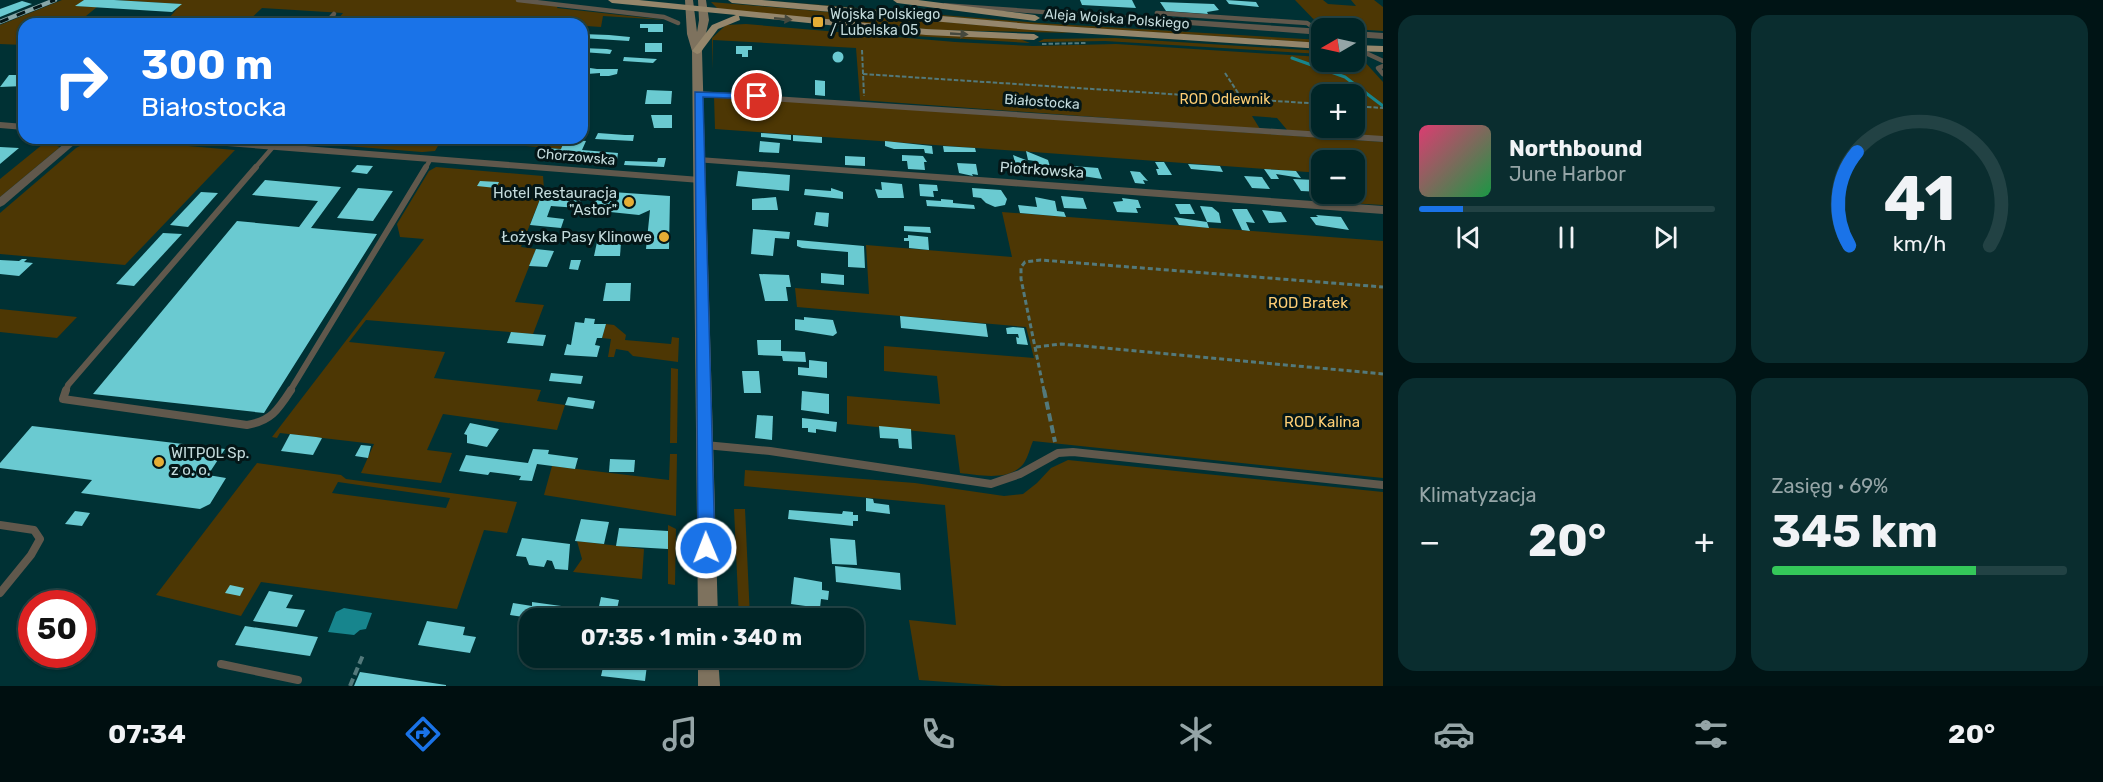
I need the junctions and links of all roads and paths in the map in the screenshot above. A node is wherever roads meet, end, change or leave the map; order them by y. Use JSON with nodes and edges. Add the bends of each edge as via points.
{"nodes":[{"id":1,"x":518,"y":0,"type":"edge"},
{"id":2,"x":612,"y":0,"type":"edge"},
{"id":3,"x":732,"y":0,"type":"edge"},
{"id":4,"x":810,"y":0,"type":"edge"},
{"id":5,"x":897,"y":0,"type":"edge"},
{"id":6,"x":703,"y":4,"type":"edge"},
{"id":7,"x":934,"y":4,"type":"junction"},
{"id":8,"x":690,"y":5,"type":"edge"},
{"id":9,"x":334,"y":14,"type":"dead end"},
{"id":10,"x":745,"y":15,"type":"junction"},
{"id":11,"x":330,"y":18,"type":"edge"},
{"id":12,"x":1059,"y":21,"type":"junction"},
{"id":13,"x":671,"y":23,"type":"dead end"},
{"id":14,"x":678,"y":23,"type":"junction"},
{"id":15,"x":691,"y":23,"type":"junction"},
{"id":16,"x":1311,"y":33,"type":"edge"},
{"id":17,"x":1139,"y":34,"type":"junction"},
{"id":18,"x":1311,"y":34,"type":"edge"},
{"id":19,"x":1365,"y":35,"type":"edge"},
{"id":20,"x":1383,"y":36,"type":"edge"},
{"id":21,"x":1365,"y":42,"type":"edge"},
{"id":22,"x":1311,"y":45,"type":"edge"},
{"id":23,"x":1383,"y":47,"type":"edge"},
{"id":24,"x":1365,"y":48,"type":"edge"},
{"id":25,"x":862,"y":50,"type":"dead end"},
{"id":26,"x":697,"y":51,"type":"junction"},
{"id":27,"x":1365,"y":52,"type":"edge"},
{"id":28,"x":1383,"y":60,"type":"edge"},
{"id":29,"x":1383,"y":66,"type":"edge"},
{"id":30,"x":1225,"y":73,"type":"dead end"},
{"id":31,"x":863,"y":74,"type":"junction"},
{"id":32,"x":1383,"y":74,"type":"edge"},
{"id":33,"x":698,"y":94,"type":"junction"},
{"id":34,"x":1242,"y":99,"type":"junction"},
{"id":35,"x":1311,"y":103,"type":"edge"},
{"id":36,"x":865,"y":104,"type":"junction"},
{"id":37,"x":1365,"y":107,"type":"edge"},
{"id":38,"x":1383,"y":108,"type":"edge"},
{"id":39,"x":0,"y":125,"type":"edge"},
{"id":40,"x":18,"y":126,"type":"edge"},
{"id":41,"x":1383,"y":139,"type":"edge"},
{"id":42,"x":70,"y":144,"type":"edge"},
{"id":43,"x":251,"y":144,"type":"edge"},
{"id":44,"x":273,"y":147,"type":"junction"},
{"id":45,"x":430,"y":160,"type":"junction"},
{"id":46,"x":699,"y":160,"type":"junction"},
{"id":47,"x":700,"y":180,"type":"junction"},
{"id":48,"x":0,"y":203,"type":"edge"},
{"id":49,"x":1383,"y":210,"type":"edge"},
{"id":50,"x":1383,"y":287,"type":"edge"},
{"id":51,"x":1036,"y":347,"type":"junction"},
{"id":52,"x":1383,"y":374,"type":"edge"},
{"id":53,"x":705,"y":445,"type":"junction"},
{"id":54,"x":1058,"y":453,"type":"junction"},
{"id":55,"x":1383,"y":485,"type":"edge"},
{"id":56,"x":0,"y":525,"type":"edge"},
{"id":57,"x":0,"y":593,"type":"edge"},
{"id":58,"x":708,"y":608,"type":"edge"},
{"id":59,"x":363,"y":655,"type":"dead end"},
{"id":60,"x":221,"y":664,"type":"dead end"},
{"id":61,"x":708,"y":668,"type":"edge"},
{"id":62,"x":297,"y":680,"type":"dead end"},
{"id":63,"x":350,"y":686,"type":"edge"},
{"id":64,"x":709,"y":686,"type":"edge"}],
"edges":[{"from":1,"to":14,"type":"lane","via":[[664,16]]},
{"from":2,"to":8,"type":"main road"},
{"from":3,"to":17,"type":"main road","name":"Aleja Wojska Polskiego"},
{"from":4,"to":12,"type":"main road","name":"Aleja Wojska Polskiego"},
{"from":5,"to":7,"type":"main road"},
{"from":6,"to":8,"type":"main road"},
{"from":6,"to":10,"type":"main road"},
{"from":6,"to":26,"type":"main road"},
{"from":7,"to":12,"type":"main road"},
{"from":7,"to":16,"type":"street"},
{"from":8,"to":15,"type":"main road"},
{"from":9,"to":11,"type":"lane"},
{"from":10,"to":17,"type":"main road","one_way":true,"via":[[975,35]]},
{"from":10,"to":26,"type":"main road","via":[[715,27]]},
{"from":12,"to":18,"type":"main road","name":"Aleja Wojska Polskiego"},
{"from":13,"to":14,"type":"lane"},
{"from":14,"to":15,"type":"lane"},
{"from":15,"to":26,"type":"main road"},
{"from":17,"to":22,"type":"main road","name":"Aleja Wojska Polskiego"},
{"from":19,"to":20,"type":"street"},
{"from":21,"to":23,"type":"main road"},
{"from":23,"to":24,"type":"main road"},
{"from":25,"to":31,"type":"path"},
{"from":26,"to":33,"type":"main road"},
{"from":27,"to":28,"type":"lane"},
{"from":29,"to":32,"type":"lane","via":[[1378,68]]},
{"from":30,"to":34,"type":"path"},
{"from":31,"to":34,"type":"path"},
{"from":31,"to":36,"type":"path"},
{"from":33,"to":36,"type":"street","name":"Białostocka"},
{"from":33,"to":46,"type":"main road"},
{"from":34,"to":35,"type":"path"},
{"from":36,"to":41,"type":"street","name":"Białostocka"},
{"from":37,"to":38,"type":"path"},
{"from":39,"to":40,"type":"street"},
{"from":42,"to":48,"type":"street"},
{"from":43,"to":44,"type":"street","name":"Chorzowska"},
{"from":44,"to":45,"type":"street","name":"Chorzowska"},
{"from":44,"to":45,"type":"lane","via":[[68,385],[63,399],[247,425],[269,419],[277,412]]},
{"from":45,"to":47,"type":"street","name":"Chorzowska"},
{"from":46,"to":47,"type":"main road"},
{"from":46,"to":49,"type":"street","name":"Piotrkowska"},
{"from":47,"to":53,"type":"main road"},
{"from":50,"to":51,"type":"path","via":[[1025,262],[1021,272]]},
{"from":51,"to":52,"type":"path","via":[[1061,344]]},
{"from":51,"to":54,"type":"path"},
{"from":53,"to":54,"type":"lane","via":[[991,484],[1020,474]]},
{"from":53,"to":58,"type":"main road"},
{"from":54,"to":55,"type":"lane"},
{"from":56,"to":57,"type":"lane","via":[[34,530],[40,539]]},
{"from":59,"to":63,"type":"path"},
{"from":60,"to":62,"type":"lane"},
{"from":61,"to":64,"type":"main road"}]}
